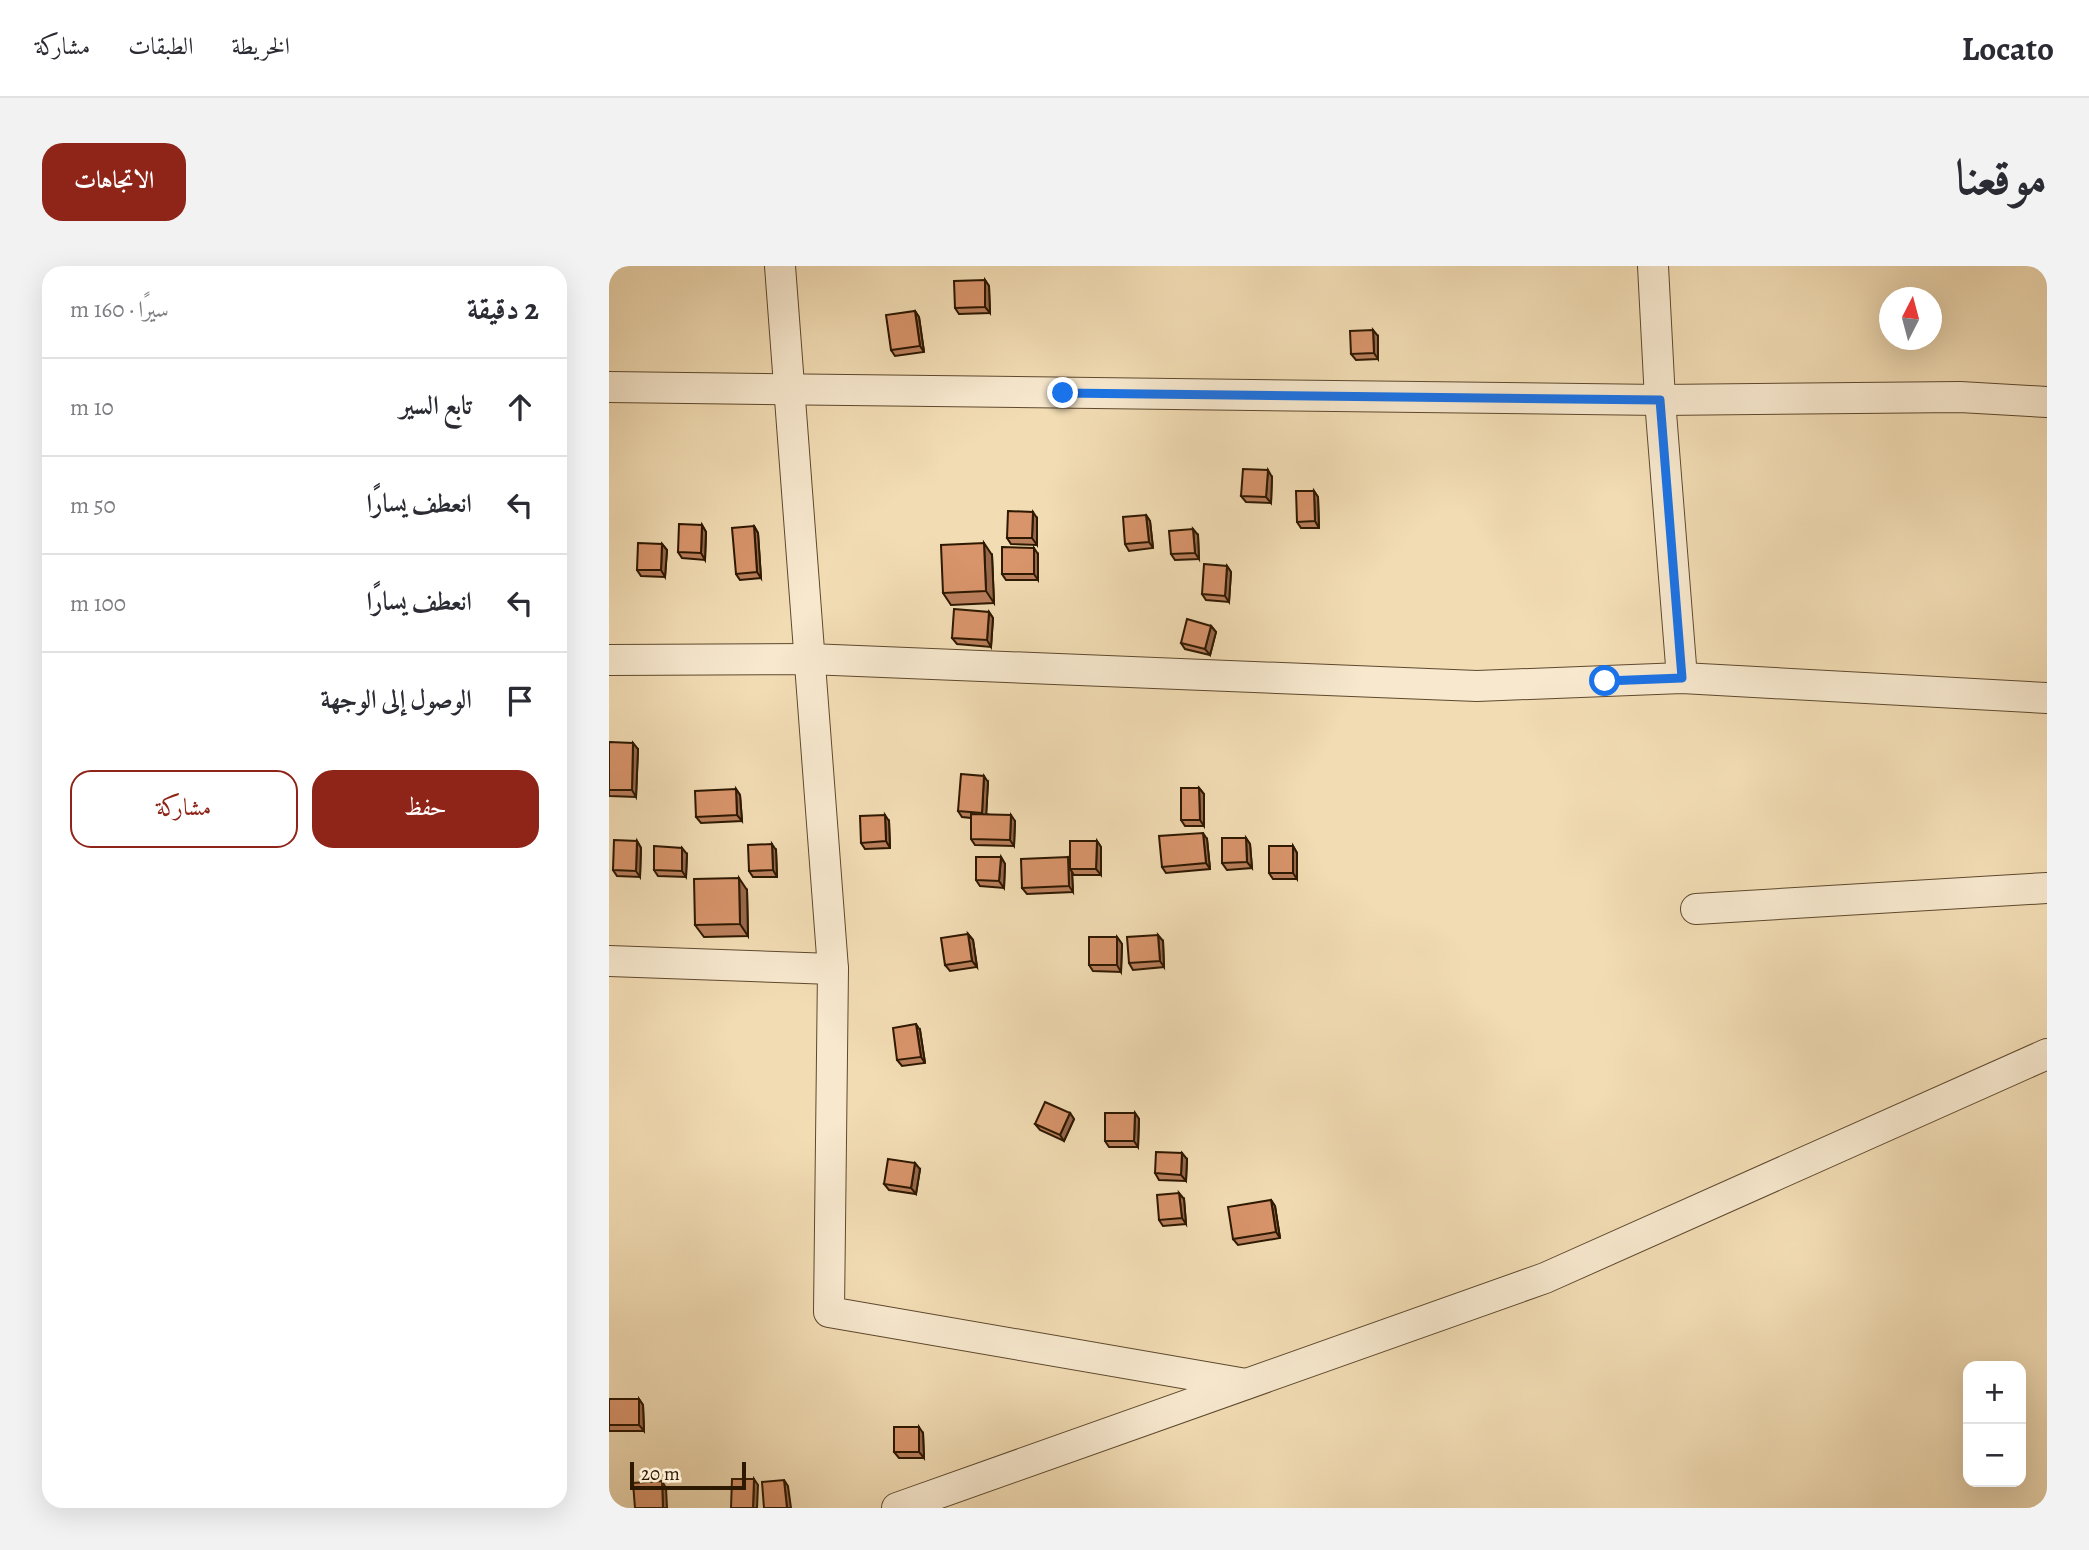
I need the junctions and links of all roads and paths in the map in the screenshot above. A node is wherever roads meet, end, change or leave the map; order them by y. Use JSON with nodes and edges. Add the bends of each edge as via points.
{"nodes":[{"id":1,"x":780,"y":266,"type":"edge"},
{"id":2,"x":1653,"y":266,"type":"edge"},
{"id":3,"x":609,"y":387,"type":"edge"},
{"id":4,"x":791,"y":390,"type":"junction"},
{"id":5,"x":1660,"y":400,"type":"junction"},
{"id":6,"x":2047,"y":402,"type":"edge"},
{"id":7,"x":809,"y":659,"type":"junction"},
{"id":8,"x":609,"y":660,"type":"edge"},
{"id":9,"x":1682,"y":678,"type":"junction"},
{"id":10,"x":2047,"y":698,"type":"edge"},
{"id":11,"x":2047,"y":888,"type":"edge"},
{"id":12,"x":1696,"y":909,"type":"dead end"},
{"id":13,"x":609,"y":961,"type":"edge"},
{"id":14,"x":833,"y":970,"type":"junction"},
{"id":15,"x":2047,"y":1054,"type":"edge"},
{"id":16,"x":1246,"y":1384,"type":"junction"},
{"id":17,"x":897,"y":1508,"type":"edge"}],
"edges":[{"from":1,"to":4,"type":"street"},
{"from":2,"to":5,"type":"street"},
{"from":3,"to":4,"type":"street"},
{"from":4,"to":5,"type":"street"},
{"from":4,"to":7,"type":"street"},
{"from":5,"to":6,"type":"street","via":[[1960,397]]},
{"from":5,"to":9,"type":"street"},
{"from":7,"to":8,"type":"street"},
{"from":7,"to":9,"type":"street","via":[[1477,685]]},
{"from":7,"to":14,"type":"street"},
{"from":9,"to":10,"type":"street"},
{"from":11,"to":12,"type":"street"},
{"from":13,"to":14,"type":"street"},
{"from":14,"to":16,"type":"street","via":[[829,1312]]},
{"from":15,"to":16,"type":"street","via":[[1545,1278]]},
{"from":16,"to":17,"type":"street"}]}
